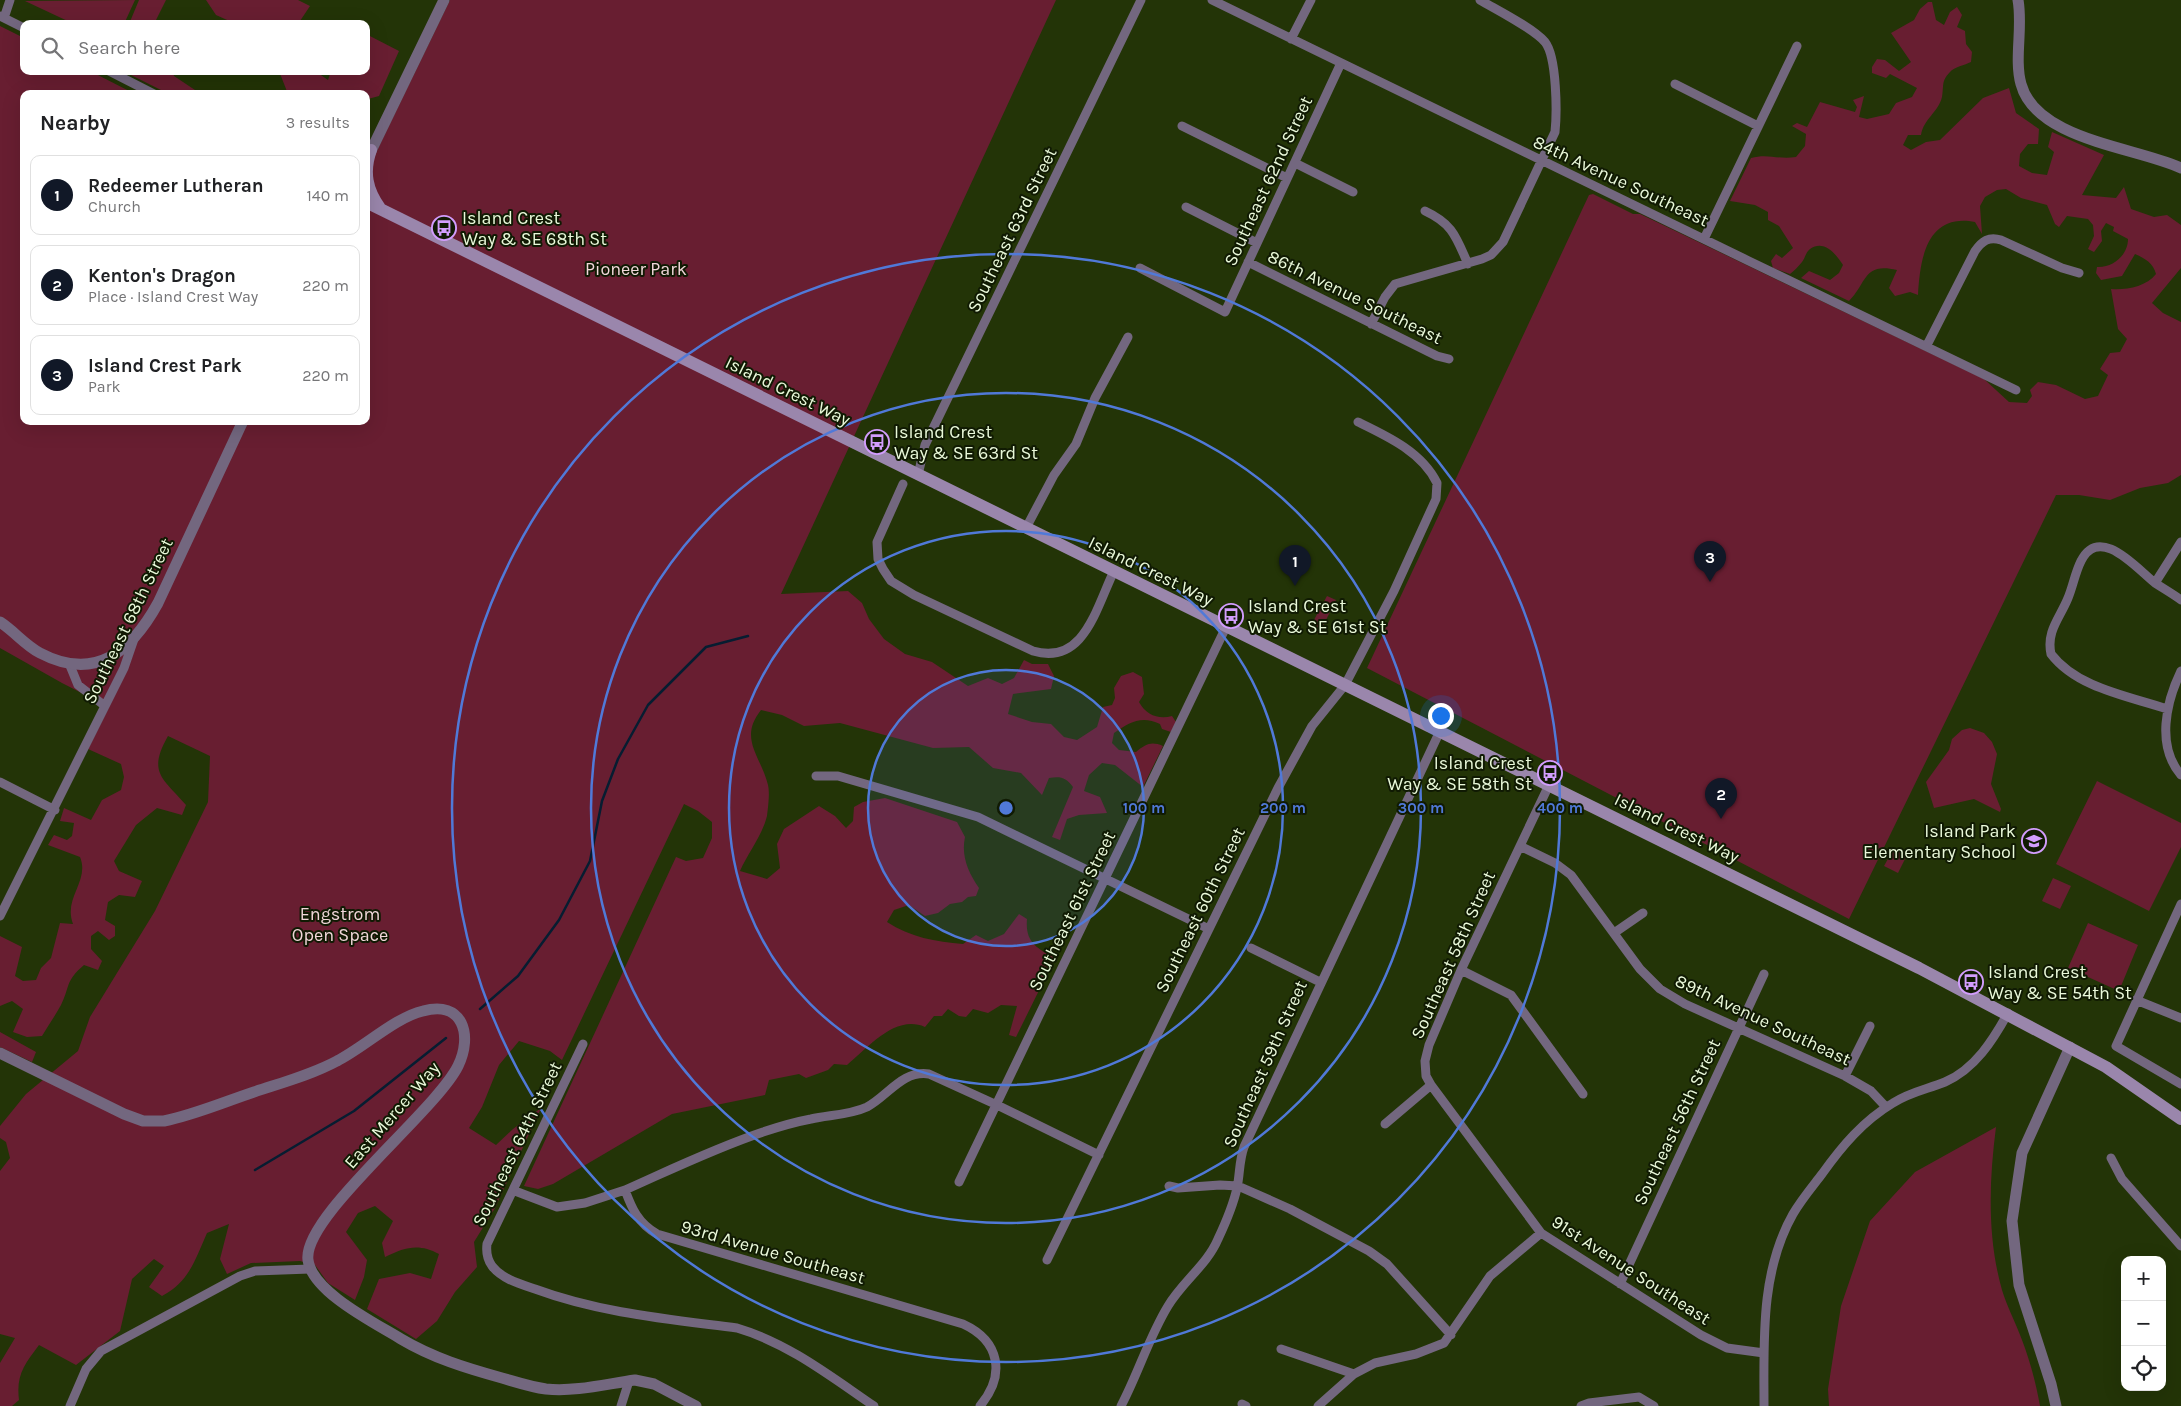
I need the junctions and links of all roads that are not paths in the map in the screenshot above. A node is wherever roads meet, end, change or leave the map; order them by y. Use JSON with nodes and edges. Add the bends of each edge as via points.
{"nodes":[{"id":1,"x":10,"y":0,"type":"edge"},
{"id":2,"x":444,"y":0,"type":"edge"},
{"id":3,"x":1141,"y":0,"type":"edge"},
{"id":4,"x":1212,"y":0,"type":"edge"},
{"id":5,"x":1311,"y":0,"type":"edge"},
{"id":6,"x":1480,"y":0,"type":"edge"},
{"id":7,"x":2018,"y":0,"type":"edge"},
{"id":8,"x":2,"y":17,"type":"edge"},
{"id":9,"x":20,"y":26,"type":"edge"},
{"id":10,"x":1291,"y":39,"type":"junction"},
{"id":11,"x":1797,"y":46,"type":"dead end"},
{"id":12,"x":1341,"y":63,"type":"junction"},
{"id":13,"x":117,"y":75,"type":"edge"},
{"id":14,"x":1675,"y":84,"type":"dead end"},
{"id":15,"x":146,"y":90,"type":"edge"},
{"id":16,"x":1182,"y":126,"type":"dead end"},
{"id":17,"x":1758,"y":126,"type":"junction"},
{"id":18,"x":370,"y":154,"type":"edge"},
{"id":19,"x":1542,"y":162,"type":"junction"},
{"id":20,"x":1295,"y":163,"type":"junction"},
{"id":21,"x":2181,"y":168,"type":"edge"},
{"id":22,"x":1287,"y":178,"type":"junction"},
{"id":23,"x":370,"y":189,"type":"edge"},
{"id":24,"x":1353,"y":192,"type":"dead end"},
{"id":25,"x":370,"y":204,"type":"edge"},
{"id":26,"x":1186,"y":207,"type":"dead end"},
{"id":27,"x":382,"y":210,"type":"junction"},
{"id":28,"x":1426,"y":211,"type":"dead end"},
{"id":29,"x":1704,"y":239,"type":"junction"},
{"id":30,"x":1257,"y":243,"type":"junction"},
{"id":31,"x":1248,"y":262,"type":"junction"},
{"id":32,"x":1468,"y":264,"type":"junction"},
{"id":33,"x":1140,"y":268,"type":"dead end"},
{"id":34,"x":2079,"y":273,"type":"dead end"},
{"id":35,"x":1371,"y":324,"type":"junction"},
{"id":36,"x":1128,"y":337,"type":"dead end"},
{"id":37,"x":1927,"y":345,"type":"junction"},
{"id":38,"x":1450,"y":358,"type":"dead end"},
{"id":39,"x":2016,"y":390,"type":"dead end"},
{"id":40,"x":1358,"y":422,"type":"dead end"},
{"id":41,"x":241,"y":425,"type":"edge"},
{"id":42,"x":918,"y":475,"type":"junction"},
{"id":43,"x":903,"y":484,"type":"dead end"},
{"id":44,"x":1026,"y":528,"type":"junction"},
{"id":45,"x":2181,"y":542,"type":"edge"},
{"id":46,"x":1114,"y":572,"type":"junction"},
{"id":47,"x":2155,"y":583,"type":"junction"},
{"id":48,"x":2181,"y":600,"type":"edge"},
{"id":49,"x":0,"y":622,"type":"edge"},
{"id":50,"x":1226,"y":627,"type":"junction"},
{"id":51,"x":134,"y":639,"type":"junction"},
{"id":52,"x":69,"y":663,"type":"junction"},
{"id":53,"x":2181,"y":671,"type":"edge"},
{"id":54,"x":1345,"y":685,"type":"junction"},
{"id":55,"x":105,"y":706,"type":"junction"},
{"id":56,"x":2167,"y":709,"type":"junction"},
{"id":57,"x":1440,"y":731,"type":"junction"},
{"id":58,"x":2181,"y":775,"type":"edge"},
{"id":59,"x":816,"y":776,"type":"dead end"},
{"id":60,"x":0,"y":782,"type":"edge"},
{"id":61,"x":1549,"y":785,"type":"junction"},
{"id":62,"x":54,"y":810,"type":"junction"},
{"id":63,"x":1520,"y":846,"type":"junction"},
{"id":64,"x":1106,"y":879,"type":"junction"},
{"id":65,"x":2181,"y":904,"type":"edge"},
{"id":66,"x":1643,"y":912,"type":"dead end"},
{"id":67,"x":0,"y":916,"type":"edge"},
{"id":68,"x":1209,"y":929,"type":"junction"},
{"id":69,"x":1614,"y":933,"type":"junction"},
{"id":70,"x":1251,"y":948,"type":"dead end"},
{"id":71,"x":1461,"y":970,"type":"junction"},
{"id":72,"x":1764,"y":974,"type":"dead end"},
{"id":73,"x":1320,"y":982,"type":"junction"},
{"id":74,"x":2136,"y":1000,"type":"junction"},
{"id":75,"x":2008,"y":1013,"type":"junction"},
{"id":76,"x":2181,"y":1018,"type":"edge"},
{"id":77,"x":1870,"y":1026,"type":"dead end"},
{"id":78,"x":1739,"y":1028,"type":"junction"},
{"id":79,"x":583,"y":1044,"type":"dead end"},
{"id":80,"x":2070,"y":1047,"type":"junction"},
{"id":81,"x":0,"y":1053,"type":"edge"},
{"id":82,"x":1845,"y":1076,"type":"junction"},
{"id":83,"x":2181,"y":1084,"type":"edge"},
{"id":84,"x":1431,"y":1085,"type":"junction"},
{"id":85,"x":1583,"y":1094,"type":"dead end"},
{"id":86,"x":997,"y":1105,"type":"junction"},
{"id":87,"x":1886,"y":1107,"type":"junction"},
{"id":88,"x":2181,"y":1119,"type":"edge"},
{"id":89,"x":1385,"y":1124,"type":"dead end"},
{"id":90,"x":1099,"y":1155,"type":"junction"},
{"id":91,"x":2111,"y":1158,"type":"dead end"},
{"id":92,"x":960,"y":1182,"type":"dead end"},
{"id":93,"x":1169,"y":1186,"type":"dead end"},
{"id":94,"x":1238,"y":1186,"type":"junction"},
{"id":95,"x":625,"y":1190,"type":"junction"},
{"id":96,"x":515,"y":1191,"type":"junction"},
{"id":97,"x":1540,"y":1233,"type":"junction"},
{"id":98,"x":2181,"y":1245,"type":"edge"},
{"id":99,"x":1048,"y":1260,"type":"dead end"},
{"id":100,"x":310,"y":1268,"type":"junction"},
{"id":101,"x":1620,"y":1284,"type":"junction"},
{"id":102,"x":1451,"y":1336,"type":"junction"},
{"id":103,"x":1281,"y":1349,"type":"dead end"},
{"id":104,"x":1764,"y":1353,"type":"junction"},
{"id":105,"x":1354,"y":1374,"type":"junction"},
{"id":106,"x":629,"y":1381,"type":"junction"},
{"id":107,"x":70,"y":1406,"type":"edge"},
{"id":108,"x":621,"y":1406,"type":"edge"},
{"id":109,"x":696,"y":1406,"type":"edge"},
{"id":110,"x":874,"y":1406,"type":"edge"},
{"id":111,"x":980,"y":1406,"type":"edge"},
{"id":112,"x":1121,"y":1406,"type":"edge"},
{"id":113,"x":1318,"y":1406,"type":"edge"},
{"id":114,"x":1581,"y":1406,"type":"edge"},
{"id":115,"x":1654,"y":1406,"type":"edge"},
{"id":116,"x":1764,"y":1406,"type":"edge"},
{"id":117,"x":2056,"y":1406,"type":"edge"}],
"edges":[{"from":1,"to":8,"type":"street"},
{"from":2,"to":18,"type":"street"},
{"from":3,"to":42,"type":"street","name":"Southeast 63rd Street","via":[[925,445]]},
{"from":4,"to":10,"type":"street","name":"84th Avenue Southeast"},
{"from":5,"to":10,"type":"street"},
{"from":6,"to":19,"type":"street","via":[[1540,37],[1548,48],[1556,123]]},
{"from":7,"to":21,"type":"street","via":[[2020,82],[2030,104],[2063,129]]},
{"from":8,"to":9,"type":"street"},
{"from":10,"to":12,"type":"street","name":"84th Avenue Southeast"},
{"from":11,"to":17,"type":"street"},
{"from":12,"to":19,"type":"street","name":"84th Avenue Southeast"},
{"from":12,"to":20,"type":"street","name":"Southeast 62nd Street"},
{"from":13,"to":15,"type":"street"},
{"from":14,"to":17,"type":"street"},
{"from":16,"to":22,"type":"street"},
{"from":17,"to":29,"type":"street"},
{"from":19,"to":29,"type":"street","name":"84th Avenue Southeast"},
{"from":19,"to":32,"type":"street","via":[[1503,242],[1491,255]]},
{"from":20,"to":22,"type":"street","name":"Southeast 62nd Street"},
{"from":20,"to":24,"type":"street"},
{"from":22,"to":30,"type":"street","name":"Southeast 62nd Street"},
{"from":23,"to":27,"type":"main road"},
{"from":25,"to":27,"type":"main road","name":"Island Crest Way"},
{"from":26,"to":30,"type":"street"},
{"from":27,"to":42,"type":"main road","name":"Island Crest Way"},
{"from":28,"to":32,"type":"street","via":[[1441,218],[1451,228]]},
{"from":29,"to":37,"type":"street","name":"84th Avenue Southeast"},
{"from":30,"to":31,"type":"street","name":"Southeast 62nd Street"},
{"from":31,"to":33,"type":"street","name":"Southeast 62nd Street","via":[[1224,312]]},
{"from":31,"to":35,"type":"street","name":"86th Avenue Southeast"},
{"from":32,"to":35,"type":"street","via":[[1395,284]]},
{"from":34,"to":37,"type":"street","via":[[2001,240],[1985,241],[1976,251]]},
{"from":35,"to":38,"type":"street","name":"86th Avenue Southeast","via":[[1437,356]]},
{"from":36,"to":44,"type":"street","via":[[1095,398],[1076,444],[1054,475]]},
{"from":37,"to":39,"type":"street","name":"84th Avenue Southeast"},
{"from":40,"to":54,"type":"street","name":"Southeast 60th Street","via":[[1408,450],[1435,478],[1438,490],[1397,583]]},
{"from":41,"to":51,"type":"street","name":"Southeast 68th Street","via":[[158,603]]},
{"from":42,"to":44,"type":"main road","name":"Island Crest Way"},
{"from":43,"to":46,"type":"street","via":[[877,542],[883,569],[892,581],[914,595],[1033,651],[1051,654],[1065,651],[1079,641]]},
{"from":44,"to":46,"type":"main road","name":"Island Crest Way"},
{"from":45,"to":47,"type":"street"},
{"from":46,"to":50,"type":"main road","name":"Island Crest Way"},
{"from":47,"to":48,"type":"street"},
{"from":47,"to":56,"type":"street","via":[[2117,551],[2102,547],[2089,552],[2081,560],[2068,598],[2053,626],[2049,645],[2058,664],[2083,681]]},
{"from":49,"to":52,"type":"street","via":[[39,653]]},
{"from":50,"to":54,"type":"main road","name":"Island Crest Way"},
{"from":50,"to":64,"type":"street","name":"Southeast 61st Street"},
{"from":51,"to":52,"type":"street","via":[[99,662]]},
{"from":51,"to":55,"type":"street","name":"Southeast 68th Street"},
{"from":52,"to":55,"type":"street","via":[[78,685]]},
{"from":53,"to":56,"type":"street"},
{"from":54,"to":57,"type":"main road","name":"Island Crest Way"},
{"from":54,"to":68,"type":"street","name":"Southeast 60th Street","via":[[1312,726]]},
{"from":55,"to":62,"type":"street","name":"Southeast 68th Street"},
{"from":56,"to":58,"type":"street","via":[[2168,748]]},
{"from":57,"to":61,"type":"main road","name":"Island Crest Way"},
{"from":57,"to":73,"type":"street","name":"Southeast 59th Street"},
{"from":59,"to":64,"type":"street","via":[[838,776],[978,816]]},
{"from":60,"to":62,"type":"street"},
{"from":61,"to":63,"type":"street","name":"Southeast 58th Street"},
{"from":61,"to":75,"type":"main road","name":"Island Crest Way"},
{"from":62,"to":67,"type":"street","name":"Southeast 68th Street"},
{"from":63,"to":69,"type":"street","name":"89th Avenue Southeast","via":[[1571,875]]},
{"from":63,"to":71,"type":"street","name":"Southeast 58th Street"},
{"from":64,"to":68,"type":"street"},
{"from":64,"to":86,"type":"street","name":"Southeast 61st Street"},
{"from":65,"to":74,"type":"street"},
{"from":66,"to":69,"type":"street"},
{"from":68,"to":90,"type":"street","name":"Southeast 60th Street"},
{"from":69,"to":78,"type":"street","name":"89th Avenue Southeast","via":[[1650,981],[1660,989]]},
{"from":70,"to":73,"type":"street"},
{"from":71,"to":84,"type":"street","name":"Southeast 58th Street","via":[[1429,1044],[1425,1061],[1426,1076]]},
{"from":71,"to":85,"type":"street","via":[[1511,995]]},
{"from":72,"to":78,"type":"street","name":"Southeast 56th Street"},
{"from":73,"to":94,"type":"street","name":"Southeast 59th Street","via":[[1244,1147]]},
{"from":74,"to":76,"type":"street"},
{"from":74,"to":83,"type":"street","via":[[2116,1046]]},
{"from":75,"to":80,"type":"main road","name":"Island Crest Way"},
{"from":75,"to":87,"type":"street","via":[[1988,1046],[1968,1067],[1946,1081],[1914,1092]]},
{"from":77,"to":82,"type":"street"},
{"from":78,"to":82,"type":"street","name":"89th Avenue Southeast"},
{"from":78,"to":101,"type":"street","name":"Southeast 56th Street"},
{"from":79,"to":96,"type":"street","name":"Southeast 64th Street"},
{"from":80,"to":88,"type":"main road","name":"Island Crest Way","via":[[2125,1079]]},
{"from":80,"to":117,"type":"street","via":[[2022,1153],[2012,1221],[2018,1285]]},
{"from":81,"to":100,"type":"street","name":"East Mercer Way","via":[[124,1114],[143,1120],[164,1121],[324,1068],[415,1012],[440,1009],[455,1015],[462,1020],[466,1033],[458,1065],[444,1086],[349,1189],[317,1231],[308,1250]]},
{"from":82,"to":87,"type":"street","name":"89th Avenue Southeast","via":[[1871,1091]]},
{"from":84,"to":89,"type":"street"},
{"from":84,"to":97,"type":"street","name":"91st Avenue Southeast"},
{"from":86,"to":90,"type":"street"},
{"from":86,"to":92,"type":"street","name":"Southeast 61st Street"},
{"from":86,"to":95,"type":"street","via":[[928,1074],[911,1074],[857,1111],[809,1119],[763,1132]]},
{"from":87,"to":104,"type":"street","via":[[1860,1127],[1825,1169],[1781,1239],[1767,1301]]},
{"from":90,"to":99,"type":"street","name":"Southeast 60th Street"},
{"from":91,"to":98,"type":"street","via":[[2122,1179]]},
{"from":93,"to":94,"type":"street"},
{"from":94,"to":102,"type":"street","via":[[1369,1252],[1396,1274]]},
{"from":94,"to":112,"type":"street","name":"Southeast 59th Street","via":[[1218,1240],[1168,1305]]},
{"from":95,"to":96,"type":"street","via":[[585,1203],[557,1207]]},
{"from":95,"to":111,"type":"street","name":"93rd Avenue Southeast","via":[[634,1213],[657,1234],[977,1330],[992,1348],[995,1362],[989,1395]]},
{"from":96,"to":110,"type":"street","name":"Southeast 64th Street","via":[[487,1244],[488,1259],[502,1275],[518,1284],[568,1301],[627,1314],[754,1333],[807,1360]]},
{"from":97,"to":101,"type":"street","name":"91st Avenue Southeast"},
{"from":97,"to":102,"type":"street","via":[[1490,1276]]},
{"from":100,"to":106,"type":"street","via":[[334,1296],[418,1349],[442,1360],[546,1389]]},
{"from":100,"to":107,"type":"street","via":[[255,1271],[240,1276],[109,1346],[86,1368]]},
{"from":101,"to":104,"type":"street","name":"91st Avenue Southeast","via":[[1716,1343]]},
{"from":102,"to":105,"type":"street","via":[[1432,1349],[1388,1358]]},
{"from":103,"to":105,"type":"street"},
{"from":104,"to":116,"type":"street"},
{"from":105,"to":113,"type":"street"},
{"from":106,"to":108,"type":"street"},
{"from":106,"to":109,"type":"street","via":[[654,1384]]},
{"from":114,"to":115,"type":"street","via":[[1640,1397]]}]}
